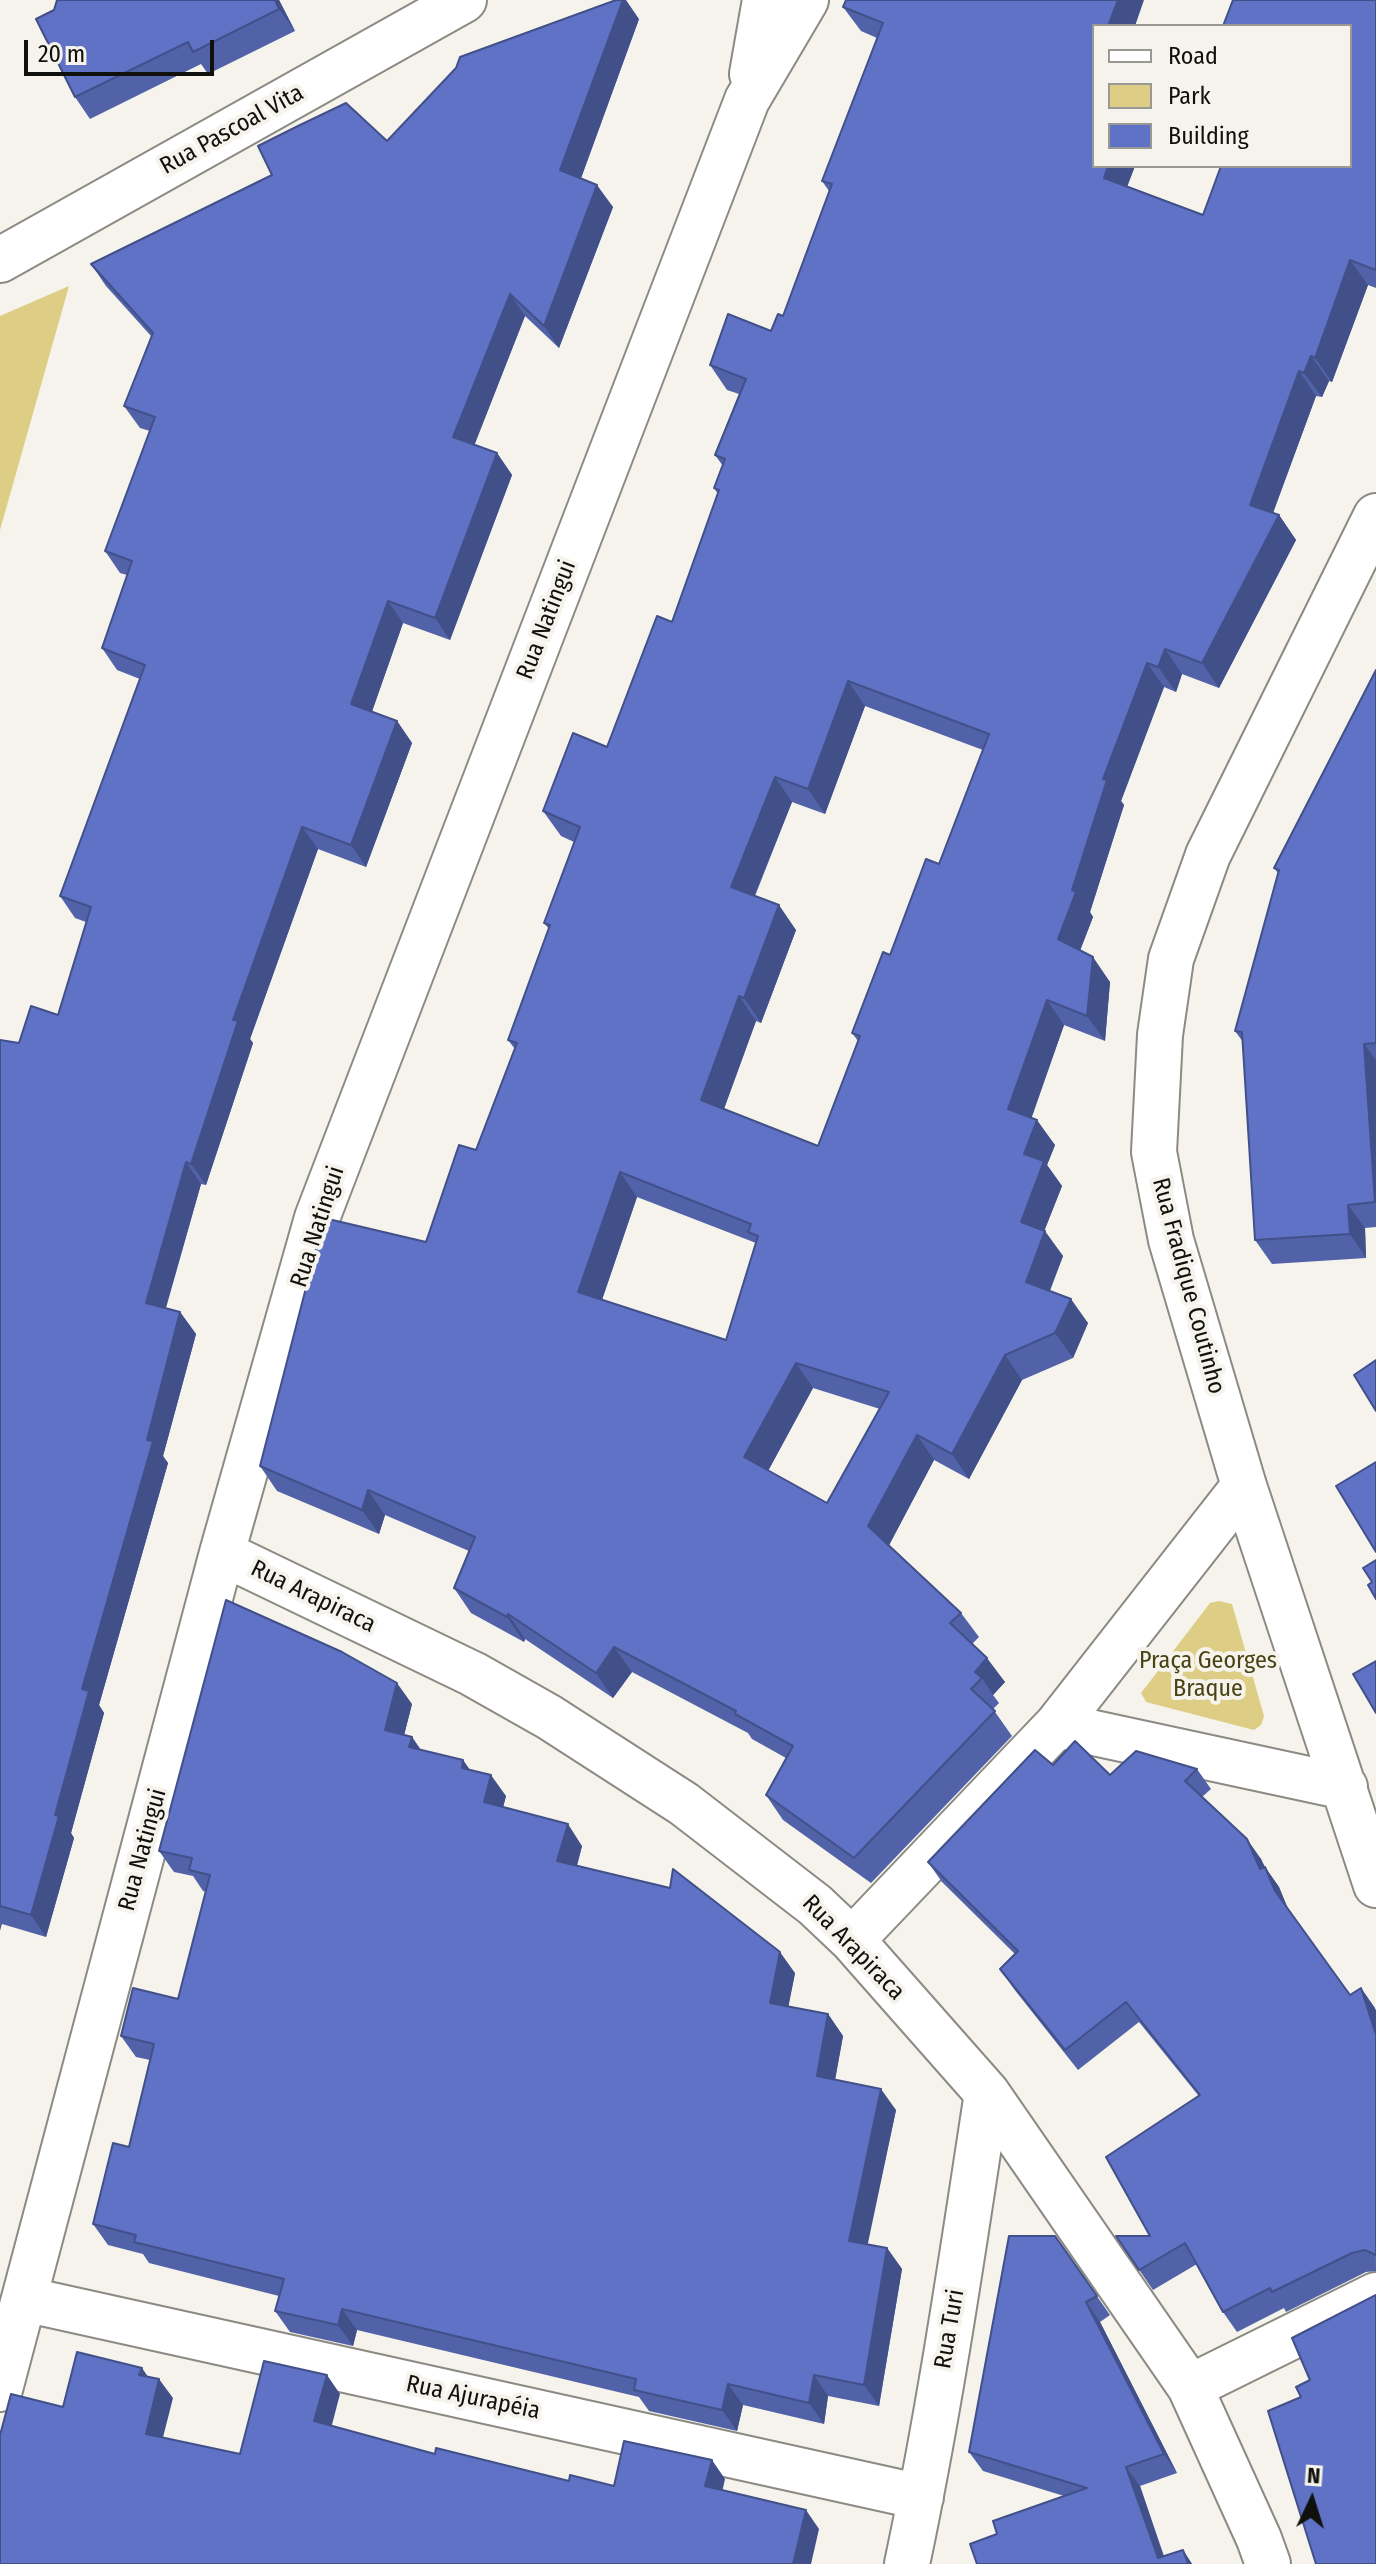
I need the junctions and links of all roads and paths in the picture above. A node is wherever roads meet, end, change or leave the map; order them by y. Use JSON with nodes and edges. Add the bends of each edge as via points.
{"nodes":[{"id":1,"x":464,"y":0,"type":"edge"},
{"id":2,"x":765,"y":0,"type":"edge"},
{"id":3,"x":806,"y":0,"type":"edge"},
{"id":4,"x":747,"y":100,"type":"junction"},
{"id":5,"x":0,"y":260,"type":"edge"},
{"id":6,"x":1376,"y":516,"type":"edge"},
{"id":7,"x":1244,"y":1486,"type":"junction"},
{"id":8,"x":222,"y":1553,"type":"junction"},
{"id":9,"x":1057,"y":1725,"type":"junction"},
{"id":10,"x":1345,"y":1787,"type":"junction"},
{"id":11,"x":1376,"y":1885,"type":"edge"},
{"id":12,"x":852,"y":1940,"type":"junction"},
{"id":13,"x":987,"y":2093,"type":"junction"},
{"id":14,"x":1376,"y":2295,"type":"edge"},
{"id":15,"x":24,"y":2299,"type":"junction"},
{"id":16,"x":1190,"y":2387,"type":"junction"},
{"id":17,"x":0,"y":2389,"type":"edge"},
{"id":18,"x":921,"y":2497,"type":"junction"},
{"id":19,"x":907,"y":2564,"type":"edge"},
{"id":20,"x":1268,"y":2564,"type":"edge"}],
"edges":[{"from":1,"to":5,"type":"street","name":"Rua Pascoal Vita"},
{"from":2,"to":4,"type":"street","name":"Rua Natingui"},
{"from":3,"to":4,"type":"street","name":"Rua Natingui"},
{"from":4,"to":8,"type":"street","name":"Rua Natingui","via":[[317,1218]]},
{"from":6,"to":7,"type":"street","name":"Rua Fradique Coutinho","via":[[1208,855],[1171,959],[1160,1035],[1154,1152],[1171,1240]]},
{"from":7,"to":9,"type":"street"},
{"from":7,"to":10,"type":"street","name":"Rua Fradique Coutinho"},
{"from":8,"to":12,"type":"street","name":"Rua Arapiraca","via":[[473,1674],[549,1717],[684,1804]]},
{"from":8,"to":15,"type":"street","name":"Rua Natingui"},
{"from":9,"to":10,"type":"street"},
{"from":9,"to":12,"type":"street"},
{"from":10,"to":11,"type":"street","name":"Rua Fradique Coutinho"},
{"from":12,"to":13,"type":"street","name":"Rua Arapiraca"},
{"from":13,"to":16,"type":"street","name":"Rua Arapiraca"},
{"from":13,"to":18,"type":"street","name":"Rua Turi"},
{"from":14,"to":16,"type":"street"},
{"from":15,"to":17,"type":"street","name":"Rua Natingui"},
{"from":15,"to":18,"type":"street","name":"Rua Ajurapéia"},
{"from":16,"to":20,"type":"street","name":"Rua Arapiraca"},
{"from":18,"to":19,"type":"street","name":"Rua Turi"}]}
